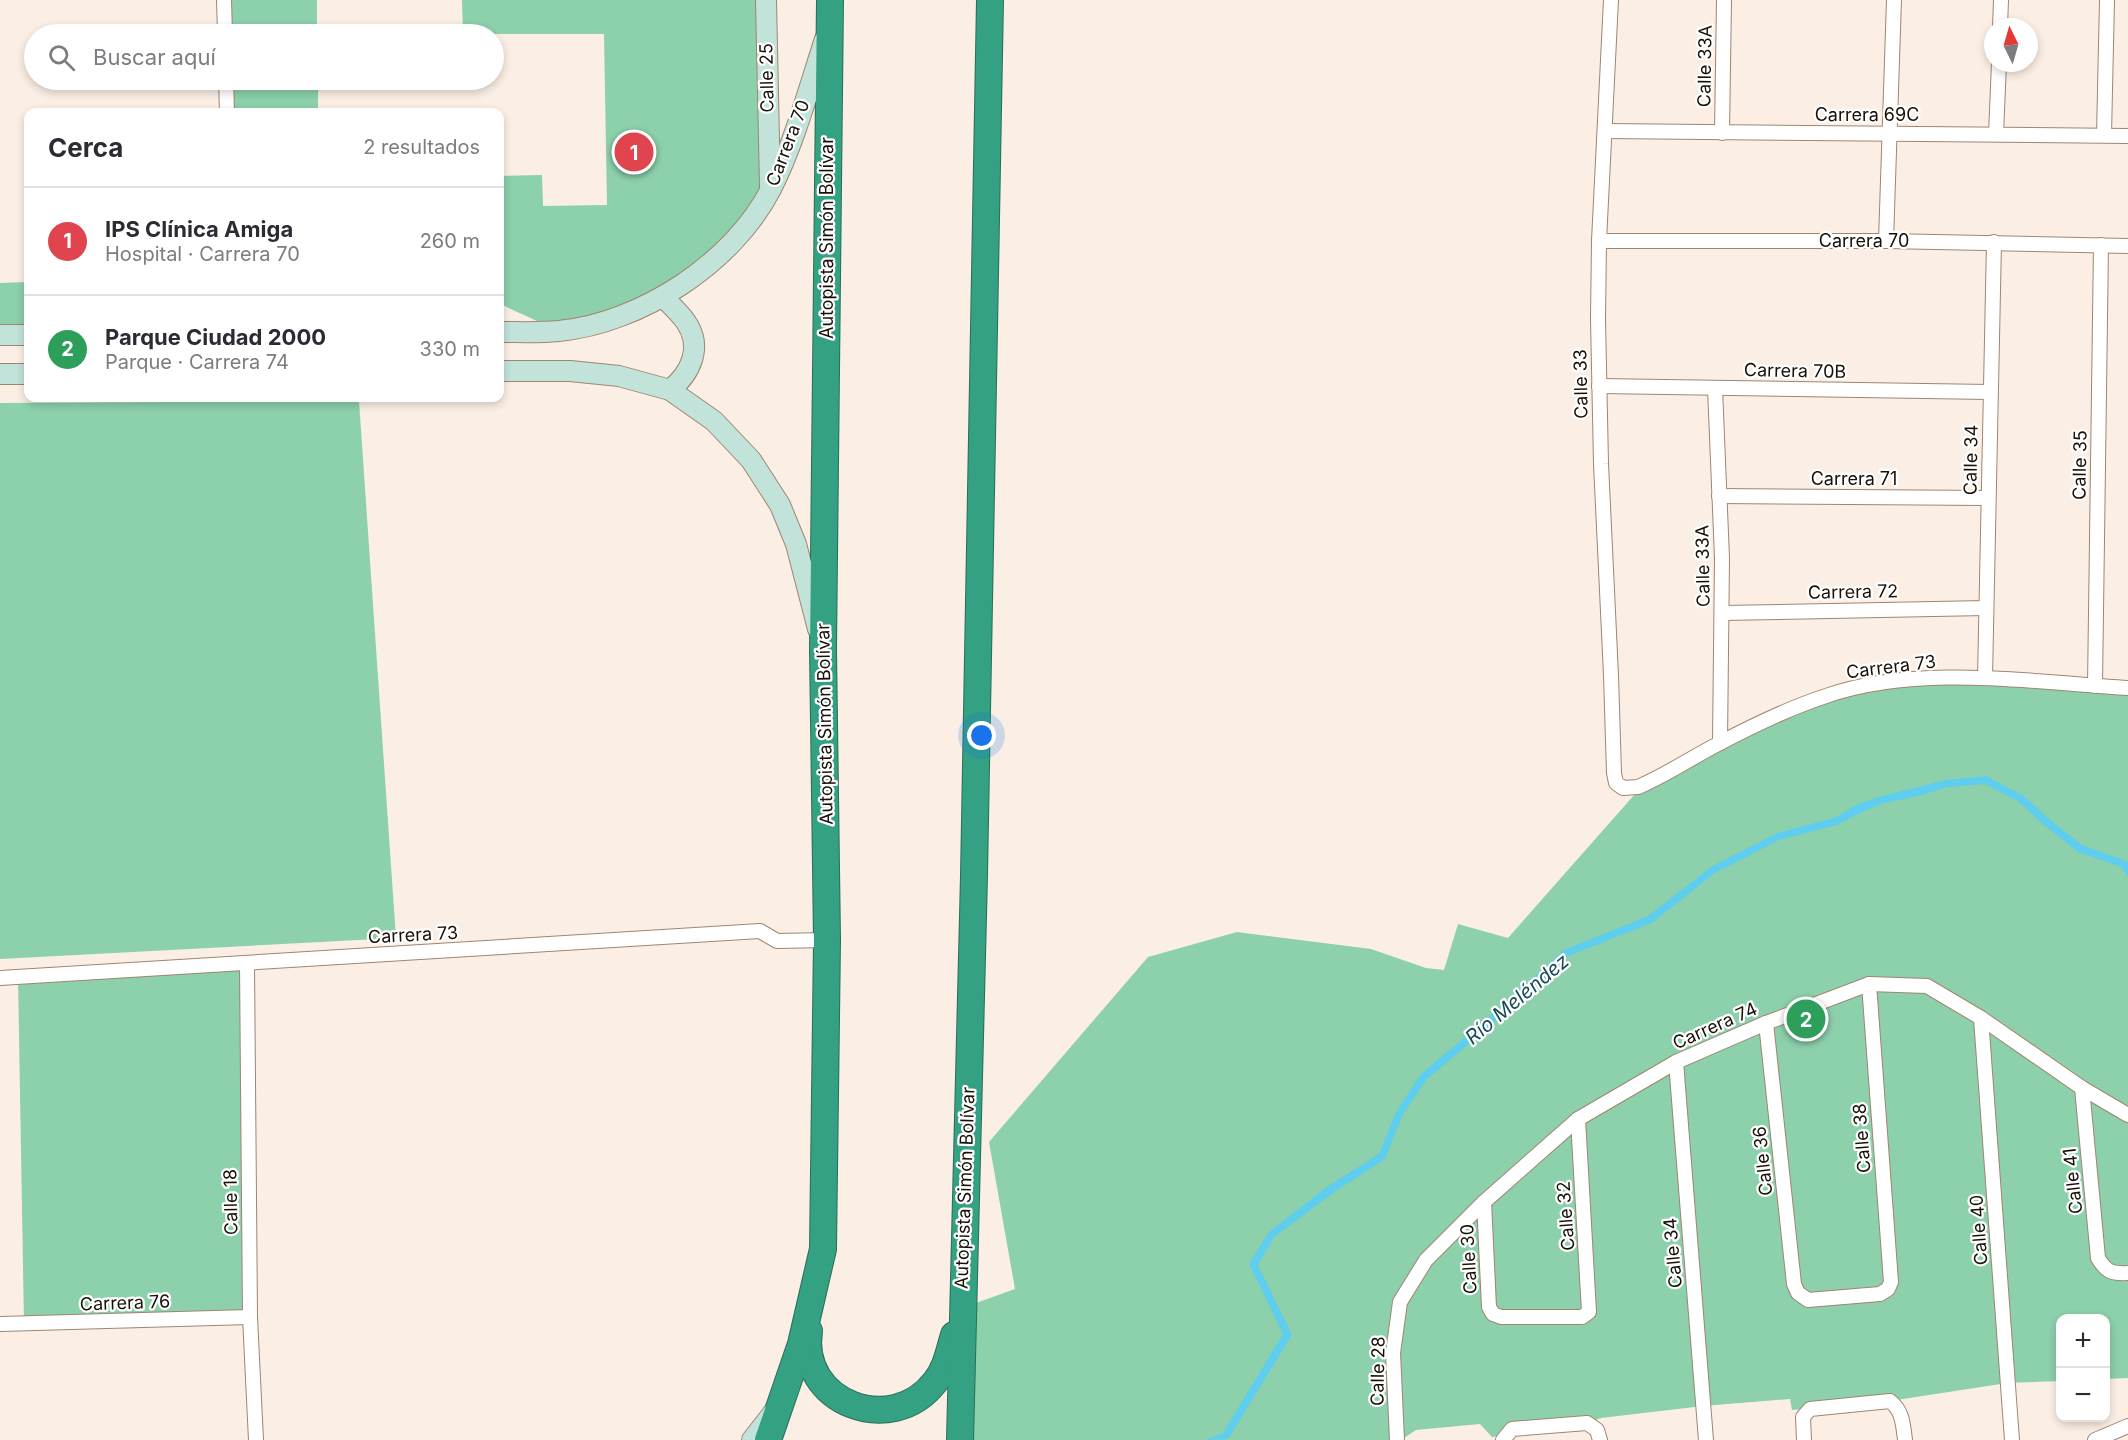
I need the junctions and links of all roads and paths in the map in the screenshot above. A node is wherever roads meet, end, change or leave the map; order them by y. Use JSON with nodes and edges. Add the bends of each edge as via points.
{"nodes":[{"id":1,"x":224,"y":0,"type":"edge"},
{"id":2,"x":766,"y":0,"type":"edge"},
{"id":3,"x":830,"y":0,"type":"edge"},
{"id":4,"x":990,"y":0,"type":"edge"},
{"id":5,"x":1611,"y":0,"type":"edge"},
{"id":6,"x":1724,"y":0,"type":"edge"},
{"id":7,"x":1894,"y":0,"type":"edge"},
{"id":8,"x":2001,"y":0,"type":"edge"},
{"id":9,"x":2107,"y":0,"type":"edge"},
{"id":10,"x":2000,"y":18,"type":"edge"},
{"id":11,"x":225,"y":24,"type":"edge"},
{"id":12,"x":829,"y":30,"type":"junction"},
{"id":13,"x":1999,"y":72,"type":"edge"},
{"id":14,"x":226,"y":90,"type":"edge"},
{"id":15,"x":227,"y":108,"type":"edge"},
{"id":16,"x":1606,"y":131,"type":"junction"},
{"id":17,"x":1722,"y":133,"type":"junction"},
{"id":18,"x":1889,"y":133,"type":"junction"},
{"id":19,"x":1996,"y":134,"type":"junction"},
{"id":20,"x":2104,"y":135,"type":"junction"},
{"id":21,"x":2128,"y":136,"type":"edge"},
{"id":22,"x":770,"y":191,"type":"junction"},
{"id":23,"x":1887,"y":240,"type":"junction"},
{"id":24,"x":1599,"y":241,"type":"junction"},
{"id":25,"x":1994,"y":242,"type":"junction"},
{"id":26,"x":2101,"y":245,"type":"junction"},
{"id":27,"x":2128,"y":246,"type":"edge"},
{"id":28,"x":663,"y":297,"type":"junction"},
{"id":29,"x":504,"y":332,"type":"edge"},
{"id":30,"x":0,"y":335,"type":"edge"},
{"id":31,"x":24,"y":335,"type":"edge"},
{"id":32,"x":504,"y":371,"type":"edge"},
{"id":33,"x":0,"y":374,"type":"edge"},
{"id":34,"x":24,"y":374,"type":"edge"},
{"id":35,"x":1599,"y":387,"type":"junction"},
{"id":36,"x":1715,"y":388,"type":"junction"},
{"id":37,"x":670,"y":390,"type":"junction"},
{"id":38,"x":1990,"y":392,"type":"junction"},
{"id":39,"x":1719,"y":496,"type":"junction"},
{"id":40,"x":1988,"y":498,"type":"junction"},
{"id":41,"x":1986,"y":608,"type":"junction"},
{"id":42,"x":1722,"y":613,"type":"junction"},
{"id":43,"x":823,"y":649,"type":"junction"},
{"id":44,"x":1985,"y":678,"type":"junction"},
{"id":45,"x":2095,"y":686,"type":"junction"},
{"id":46,"x":2128,"y":688,"type":"edge"},
{"id":47,"x":1720,"y":743,"type":"junction"},
{"id":48,"x":1643,"y":785,"type":"joint"},
{"id":49,"x":827,"y":940,"type":"junction"},
{"id":50,"x":247,"y":963,"type":"junction"},
{"id":51,"x":0,"y":978,"type":"edge"},
{"id":52,"x":1869,"y":984,"type":"junction"},
{"id":53,"x":1982,"y":1018,"type":"junction"},
{"id":54,"x":1766,"y":1023,"type":"junction"},
{"id":55,"x":1676,"y":1062,"type":"junction"},
{"id":56,"x":2082,"y":1088,"type":"junction"},
{"id":57,"x":2128,"y":1115,"type":"edge"},
{"id":58,"x":1578,"y":1119,"type":"junction"},
{"id":59,"x":1484,"y":1202,"type":"junction"},
{"id":60,"x":2128,"y":1273,"type":"edge"},
{"id":61,"x":818,"y":1275,"type":"junction"},
{"id":62,"x":1798,"y":1293,"type":"joint"},
{"id":63,"x":1400,"y":1302,"type":"joint"},
{"id":64,"x":962,"y":1308,"type":"junction"},
{"id":65,"x":1493,"y":1314,"type":"joint"},
{"id":66,"x":250,"y":1317,"type":"junction"},
{"id":67,"x":0,"y":1324,"type":"edge"},
{"id":68,"x":781,"y":1404,"type":"junction"},
{"id":69,"x":2128,"y":1426,"type":"edge"},
{"id":70,"x":1598,"y":1435,"type":"edge"},
{"id":71,"x":1504,"y":1438,"type":"edge"},
{"id":72,"x":256,"y":1440,"type":"edge"},
{"id":73,"x":752,"y":1440,"type":"edge"},
{"id":74,"x":768,"y":1440,"type":"edge"},
{"id":75,"x":960,"y":1440,"type":"edge"},
{"id":76,"x":1397,"y":1440,"type":"edge"},
{"id":77,"x":1706,"y":1440,"type":"edge"},
{"id":78,"x":1804,"y":1440,"type":"edge"},
{"id":79,"x":1905,"y":1440,"type":"edge"},
{"id":80,"x":2012,"y":1440,"type":"edge"},
{"id":81,"x":2096,"y":1440,"type":"edge"}],
"edges":[{"from":1,"to":11,"type":"street"},
{"from":2,"to":22,"type":"street","name":"Calle 25"},
{"from":3,"to":12,"type":"highway","name":"Autopista Simón Bolívar"},
{"from":4,"to":64,"type":"highway","name":"Autopista Simón Bolívar"},
{"from":5,"to":16,"type":"street","name":"Calle 33"},
{"from":6,"to":17,"type":"street","name":"Calle 33A"},
{"from":7,"to":18,"type":"street"},
{"from":8,"to":10,"type":"street"},
{"from":9,"to":20,"type":"street"},
{"from":12,"to":22,"type":"street","name":"Carrera 70"},
{"from":12,"to":43,"type":"highway","name":"Autopista Simón Bolívar"},
{"from":13,"to":19,"type":"street"},
{"from":14,"to":15,"type":"street"},
{"from":16,"to":17,"type":"street","name":"Carrera 69C"},
{"from":16,"to":24,"type":"street","name":"Calle 33"},
{"from":17,"to":18,"type":"street","name":"Carrera 69C"},
{"from":18,"to":19,"type":"street","name":"Carrera 69C"},
{"from":18,"to":23,"type":"street"},
{"from":19,"to":20,"type":"street","name":"Carrera 69C"},
{"from":20,"to":21,"type":"street","name":"Carrera 69C"},
{"from":22,"to":28,"type":"street","name":"Carrera 70","via":[[740,233],[704,269]]},
{"from":23,"to":24,"type":"street","name":"Carrera 70"},
{"from":23,"to":25,"type":"street","name":"Carrera 70"},
{"from":24,"to":35,"type":"street","name":"Calle 33"},
{"from":25,"to":26,"type":"street","name":"Carrera 70"},
{"from":25,"to":38,"type":"street","name":"Calle 34"},
{"from":26,"to":27,"type":"street","name":"Carrera 70"},
{"from":26,"to":45,"type":"street","name":"Calle 35"},
{"from":28,"to":29,"type":"street","name":"Carrera 70","via":[[596,324],[559,331]]},
{"from":28,"to":37,"type":"street","via":[[693,336],[691,367]]},
{"from":30,"to":31,"type":"street"},
{"from":32,"to":37,"type":"street","via":[[620,376]]},
{"from":33,"to":34,"type":"street"},
{"from":35,"to":36,"type":"street","name":"Carrera 70B"},
{"from":35,"to":48,"type":"street","name":"Calle 33","via":[[1614,779],[1628,789]]},
{"from":36,"to":38,"type":"street","name":"Carrera 70B"},
{"from":36,"to":39,"type":"street","name":"Calle 33A"},
{"from":37,"to":43,"type":"street","via":[[721,427],[767,482],[796,544]]},
{"from":38,"to":40,"type":"street","name":"Calle 34"},
{"from":39,"to":40,"type":"street","name":"Carrera 71"},
{"from":39,"to":42,"type":"street","name":"Calle 33A"},
{"from":40,"to":41,"type":"street","name":"Calle 34"},
{"from":41,"to":42,"type":"street","name":"Carrera 72"},
{"from":41,"to":44,"type":"street","name":"Calle 34"},
{"from":42,"to":47,"type":"street","name":"Calle 33A"},
{"from":43,"to":49,"type":"highway","name":"Autopista Simón Bolívar"},
{"from":44,"to":45,"type":"street","name":"Carrera 73"},
{"from":44,"to":47,"type":"street","name":"Carrera 73","via":[[1911,680],[1850,688],[1806,703]]},
{"from":45,"to":46,"type":"street","name":"Carrera 73"},
{"from":47,"to":48,"type":"street","name":"Carrera 73"},
{"from":49,"to":50,"type":"street","name":"Carrera 73","via":[[777,940],[760,932]]},
{"from":49,"to":61,"type":"highway","name":"Autopista Simón Bolívar","via":[[823,1249]]},
{"from":50,"to":51,"type":"street","name":"Carrera 73"},
{"from":50,"to":66,"type":"street","name":"Calle 18"},
{"from":52,"to":53,"type":"street","name":"Carrera 74","via":[[1927,986]]},
{"from":52,"to":54,"type":"street","name":"Carrera 74"},
{"from":52,"to":62,"type":"street","name":"Calle 38","via":[[1891,1282],[1880,1294],[1808,1300]]},
{"from":53,"to":56,"type":"street","name":"Carrera 74"},
{"from":53,"to":80,"type":"street","name":"Calle 40"},
{"from":54,"to":55,"type":"street","name":"Carrera 74"},
{"from":54,"to":62,"type":"street","name":"Calle 36"},
{"from":55,"to":58,"type":"street","name":"Carrera 74"},
{"from":55,"to":77,"type":"street","name":"Calle 34"},
{"from":56,"to":57,"type":"street","name":"Carrera 74"},
{"from":56,"to":60,"type":"street","name":"Calle 41","via":[[2098,1258],[2104,1269],[2114,1274]]},
{"from":58,"to":59,"type":"street","name":"Carrera 74"},
{"from":58,"to":65,"type":"street","name":"Calle 32","via":[[1589,1312],[1582,1317]]},
{"from":59,"to":63,"type":"street","name":"Carrera 74","via":[[1426,1260]]},
{"from":59,"to":65,"type":"street","name":"Calle 30","via":[[1489,1307]]},
{"from":61,"to":64,"type":"highway","via":[[808,1338],[811,1362],[831,1392],[863,1409],[899,1408],[920,1398],[936,1381],[946,1361]]},
{"from":61,"to":68,"type":"highway","name":"Autopista Simón Bolívar"},
{"from":63,"to":76,"type":"street","name":"Calle 28","via":[[1393,1353]]},
{"from":64,"to":75,"type":"highway","name":"Autopista Simón Bolívar"},
{"from":66,"to":67,"type":"street","name":"Carrera 76"},
{"from":66,"to":72,"type":"street","name":"Calle 18"},
{"from":68,"to":73,"type":"street"},
{"from":68,"to":74,"type":"highway","name":"Autopista Simón Bolívar"},
{"from":69,"to":81,"type":"street"},
{"from":70,"to":71,"type":"street","via":[[1587,1423],[1512,1429]]},
{"from":78,"to":79,"type":"street","via":[[1803,1417],[1810,1409],[1890,1401],[1901,1414]]}]}
